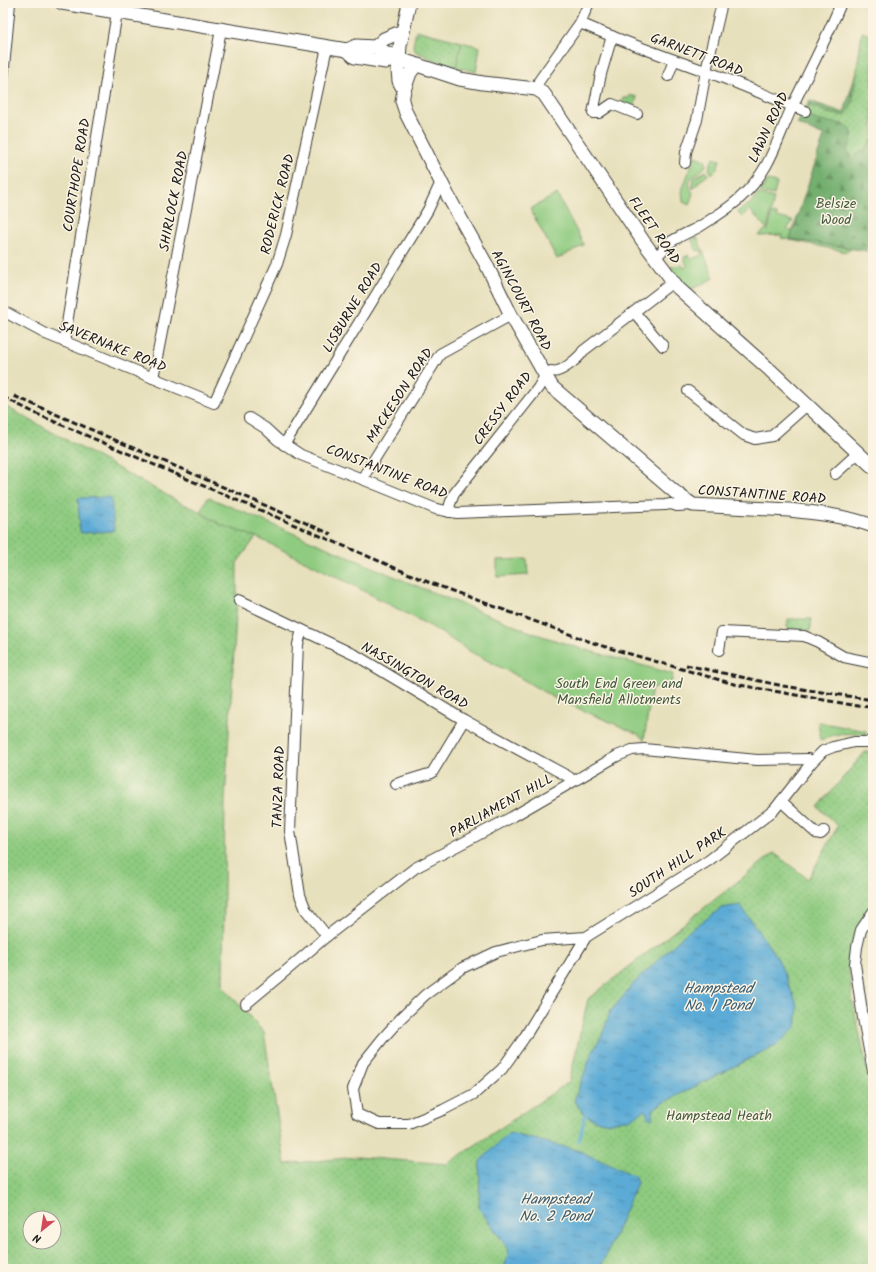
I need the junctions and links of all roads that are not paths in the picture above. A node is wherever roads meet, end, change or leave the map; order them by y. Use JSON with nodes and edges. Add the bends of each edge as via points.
{"nodes":[{"id":1,"x":10,"y":3,"type":"edge"},
{"id":2,"x":62,"y":3,"type":"edge"},
{"id":3,"x":409,"y":3,"type":"edge"},
{"id":4,"x":589,"y":3,"type":"edge"},
{"id":5,"x":722,"y":3,"type":"edge"},
{"id":6,"x":841,"y":3,"type":"edge"},
{"id":7,"x":117,"y":12,"type":"junction"},
{"id":8,"x":580,"y":23,"type":"junction"},
{"id":9,"x":221,"y":30,"type":"junction"},
{"id":10,"x":403,"y":31,"type":"junction"},
{"id":11,"x":612,"y":36,"type":"junction"},
{"id":12,"x":327,"y":47,"type":"junction"},
{"id":13,"x":375,"y":47,"type":"junction"},
{"id":14,"x":347,"y":50,"type":"junction"},
{"id":15,"x":399,"y":59,"type":"junction"},
{"id":16,"x":674,"y":60,"type":"junction"},
{"id":17,"x":416,"y":65,"type":"junction"},
{"id":18,"x":706,"y":71,"type":"junction"},
{"id":19,"x":668,"y":76,"type":"dead end"},
{"id":20,"x":3,"y":78,"type":"edge"},
{"id":21,"x":536,"y":89,"type":"junction"},
{"id":22,"x":404,"y":90,"type":"junction"},
{"id":23,"x":792,"y":106,"type":"junction"},
{"id":24,"x":805,"y":111,"type":"dead end"},
{"id":25,"x":637,"y":114,"type":"dead end"},
{"id":26,"x":685,"y":164,"type":"dead end"},
{"id":27,"x":441,"y":182,"type":"junction"},
{"id":28,"x":652,"y":254,"type":"junction"},
{"id":29,"x":673,"y":282,"type":"junction"},
{"id":30,"x":3,"y":311,"type":"edge"},
{"id":31,"x":634,"y":312,"type":"junction"},
{"id":32,"x":511,"y":315,"type":"junction"},
{"id":33,"x":64,"y":342,"type":"junction"},
{"id":34,"x":663,"y":346,"type":"dead end"},
{"id":35,"x":544,"y":376,"type":"junction"},
{"id":36,"x":153,"y":378,"type":"junction"},
{"id":37,"x":688,"y":391,"type":"dead end"},
{"id":38,"x":214,"y":403,"type":"joint"},
{"id":39,"x":808,"y":405,"type":"junction"},
{"id":40,"x":249,"y":418,"type":"dead end"},
{"id":41,"x":284,"y":445,"type":"junction"},
{"id":42,"x":858,"y":453,"type":"junction"},
{"id":43,"x":873,"y":468,"type":"edge"},
{"id":44,"x":835,"y":474,"type":"dead end"},
{"id":45,"x":362,"y":479,"type":"junction"},
{"id":46,"x":674,"y":498,"type":"junction"},
{"id":47,"x":693,"y":505,"type":"joint"},
{"id":48,"x":449,"y":512,"type":"junction"},
{"id":49,"x":873,"y":526,"type":"edge"},
{"id":50,"x":239,"y":600,"type":"dead end"},
{"id":51,"x":302,"y":630,"type":"junction"},
{"id":52,"x":719,"y":650,"type":"dead end"},
{"id":53,"x":873,"y":663,"type":"edge"},
{"id":54,"x":464,"y":720,"type":"junction"},
{"id":55,"x":873,"y":742,"type":"edge"},
{"id":56,"x":812,"y":762,"type":"junction"},
{"id":57,"x":573,"y":782,"type":"junction"},
{"id":58,"x":396,"y":784,"type":"dead end"},
{"id":59,"x":781,"y":800,"type":"junction"},
{"id":60,"x":824,"y":831,"type":"dead end"},
{"id":61,"x":873,"y":912,"type":"edge"},
{"id":62,"x":327,"y":936,"type":"junction"},
{"id":63,"x":586,"y":937,"type":"junction"},
{"id":64,"x":246,"y":1004,"type":"dead end"},
{"id":65,"x":873,"y":1071,"type":"edge"}],
"edges":[{"from":1,"to":20,"type":"street"},
{"from":2,"to":7,"type":"main road"},
{"from":3,"to":10,"type":"main road","name":"AGINCOURT ROAD"},
{"from":4,"to":8,"type":"street"},
{"from":5,"to":18,"type":"street"},
{"from":6,"to":23,"type":"street","name":"LAWN ROAD"},
{"from":7,"to":9,"type":"main road"},
{"from":7,"to":33,"type":"street","name":"COURTHOPE ROAD"},
{"from":8,"to":11,"type":"street","name":"GARNETT ROAD"},
{"from":8,"to":21,"type":"street"},
{"from":9,"to":12,"type":"main road"},
{"from":9,"to":36,"type":"street","name":"SHIRLOCK ROAD"},
{"from":10,"to":13,"type":"main road","via":[[384,39]]},
{"from":10,"to":15,"type":"main road","name":"AGINCOURT ROAD"},
{"from":11,"to":16,"type":"street","name":"GARNETT ROAD"},
{"from":11,"to":25,"type":"street","via":[[592,113],[599,113],[612,104]]},
{"from":12,"to":14,"type":"main road"},
{"from":12,"to":38,"type":"street","name":"RODERICK ROAD","via":[[284,242],[277,264]]},
{"from":13,"to":14,"type":"main road","via":[[356,46]]},
{"from":13,"to":15,"type":"main road"},
{"from":14,"to":15,"type":"main road","via":[[355,56],[386,62]]},
{"from":15,"to":17,"type":"main road"},
{"from":15,"to":22,"type":"main road","name":"AGINCOURT ROAD","via":[[399,80]]},
{"from":16,"to":18,"type":"street","name":"GARNETT ROAD"},
{"from":16,"to":19,"type":"street"},
{"from":17,"to":21,"type":"main road","via":[[460,79]]},
{"from":17,"to":22,"type":"main road"},
{"from":18,"to":23,"type":"street","name":"GARNETT ROAD"},
{"from":18,"to":26,"type":"street","via":[[697,120],[686,152]]},
{"from":21,"to":28,"type":"main road","name":"FLEET ROAD","via":[[548,99]]},
{"from":22,"to":27,"type":"main road","name":"AGINCOURT ROAD","via":[[402,101],[406,113]]},
{"from":23,"to":24,"type":"street","name":"GARNETT ROAD"},
{"from":23,"to":28,"type":"street","name":"LAWN ROAD","via":[[773,153],[752,186],[720,213],[664,246],[660,245]]},
{"from":27,"to":32,"type":"main road","name":"AGINCOURT ROAD"},
{"from":27,"to":41,"type":"street","name":"LISBURNE ROAD","via":[[428,210]]},
{"from":28,"to":29,"type":"main road","name":"FLEET ROAD"},
{"from":29,"to":31,"type":"street","name":"CRESSY ROAD"},
{"from":29,"to":39,"type":"main road","name":"FLEET ROAD","via":[[682,293]]},
{"from":30,"to":33,"type":"street","name":"SAVERNAKE ROAD"},
{"from":31,"to":34,"type":"street"},
{"from":31,"to":35,"type":"street","name":"CRESSY ROAD","via":[[561,370],[551,371]]},
{"from":32,"to":35,"type":"main road","name":"AGINCOURT ROAD"},
{"from":32,"to":45,"type":"street","name":"MACKESON ROAD","via":[[440,354]]},
{"from":33,"to":36,"type":"street","name":"SAVERNAKE ROAD"},
{"from":35,"to":46,"type":"main road","name":"AGINCOURT ROAD","via":[[552,387]]},
{"from":35,"to":48,"type":"street","name":"CRESSY ROAD","via":[[538,388],[454,494]]},
{"from":36,"to":38,"type":"street","name":"SAVERNAKE ROAD"},
{"from":37,"to":39,"type":"street","via":[[744,435],[755,439],[772,436]]},
{"from":39,"to":42,"type":"main road","name":"FLEET ROAD"},
{"from":40,"to":41,"type":"street","name":"CONSTANTINE ROAD"},
{"from":41,"to":45,"type":"street","name":"CONSTANTINE ROAD","via":[[301,456]]},
{"from":42,"to":43,"type":"main road","name":"FLEET ROAD"},
{"from":42,"to":44,"type":"street"},
{"from":45,"to":48,"type":"street","name":"CONSTANTINE ROAD"},
{"from":46,"to":47,"type":"main road","name":"AGINCOURT ROAD"},
{"from":46,"to":48,"type":"street","name":"CONSTANTINE ROAD","via":[[665,505]]},
{"from":47,"to":49,"type":"main road","name":"CONSTANTINE ROAD","via":[[789,510],[839,516]]},
{"from":50,"to":51,"type":"street","name":"NASSINGTON ROAD"},
{"from":51,"to":54,"type":"street","name":"NASSINGTON ROAD","via":[[357,656]]},
{"from":51,"to":62,"type":"street","name":"TANZA ROAD","via":[[298,644],[290,831],[300,895],[306,910]]},
{"from":52,"to":53,"type":"street","via":[[722,632],[804,636],[844,657]]},
{"from":54,"to":57,"type":"street","name":"NASSINGTON ROAD","via":[[569,777]]},
{"from":54,"to":58,"type":"street","via":[[432,773]]},
{"from":55,"to":56,"type":"street","name":"SOUTH HILL PARK","via":[[854,742],[833,747],[823,751]]},
{"from":56,"to":57,"type":"street","name":"PARLIAMENT HILL","via":[[808,759],[757,760],[639,749],[621,754]]},
{"from":56,"to":59,"type":"street","name":"SOUTH HILL PARK"},
{"from":57,"to":62,"type":"street","name":"PARLIAMENT HILL","via":[[415,868]]},
{"from":59,"to":60,"type":"street","via":[[816,833],[821,834]]},
{"from":59,"to":63,"type":"street","name":"SOUTH HILL PARK","via":[[774,810],[708,861]]},
{"from":61,"to":65,"type":"street","via":[[861,930],[855,964],[862,1018]]},
{"from":62,"to":64,"type":"street","name":"PARLIAMENT HILL"},
{"from":63,"to":63,"type":"street","via":[[502,1069],[474,1094],[409,1124],[379,1124],[357,1114],[353,1089],[363,1064],[392,1028],[425,995],[462,968],[496,952],[542,940]]}]}
